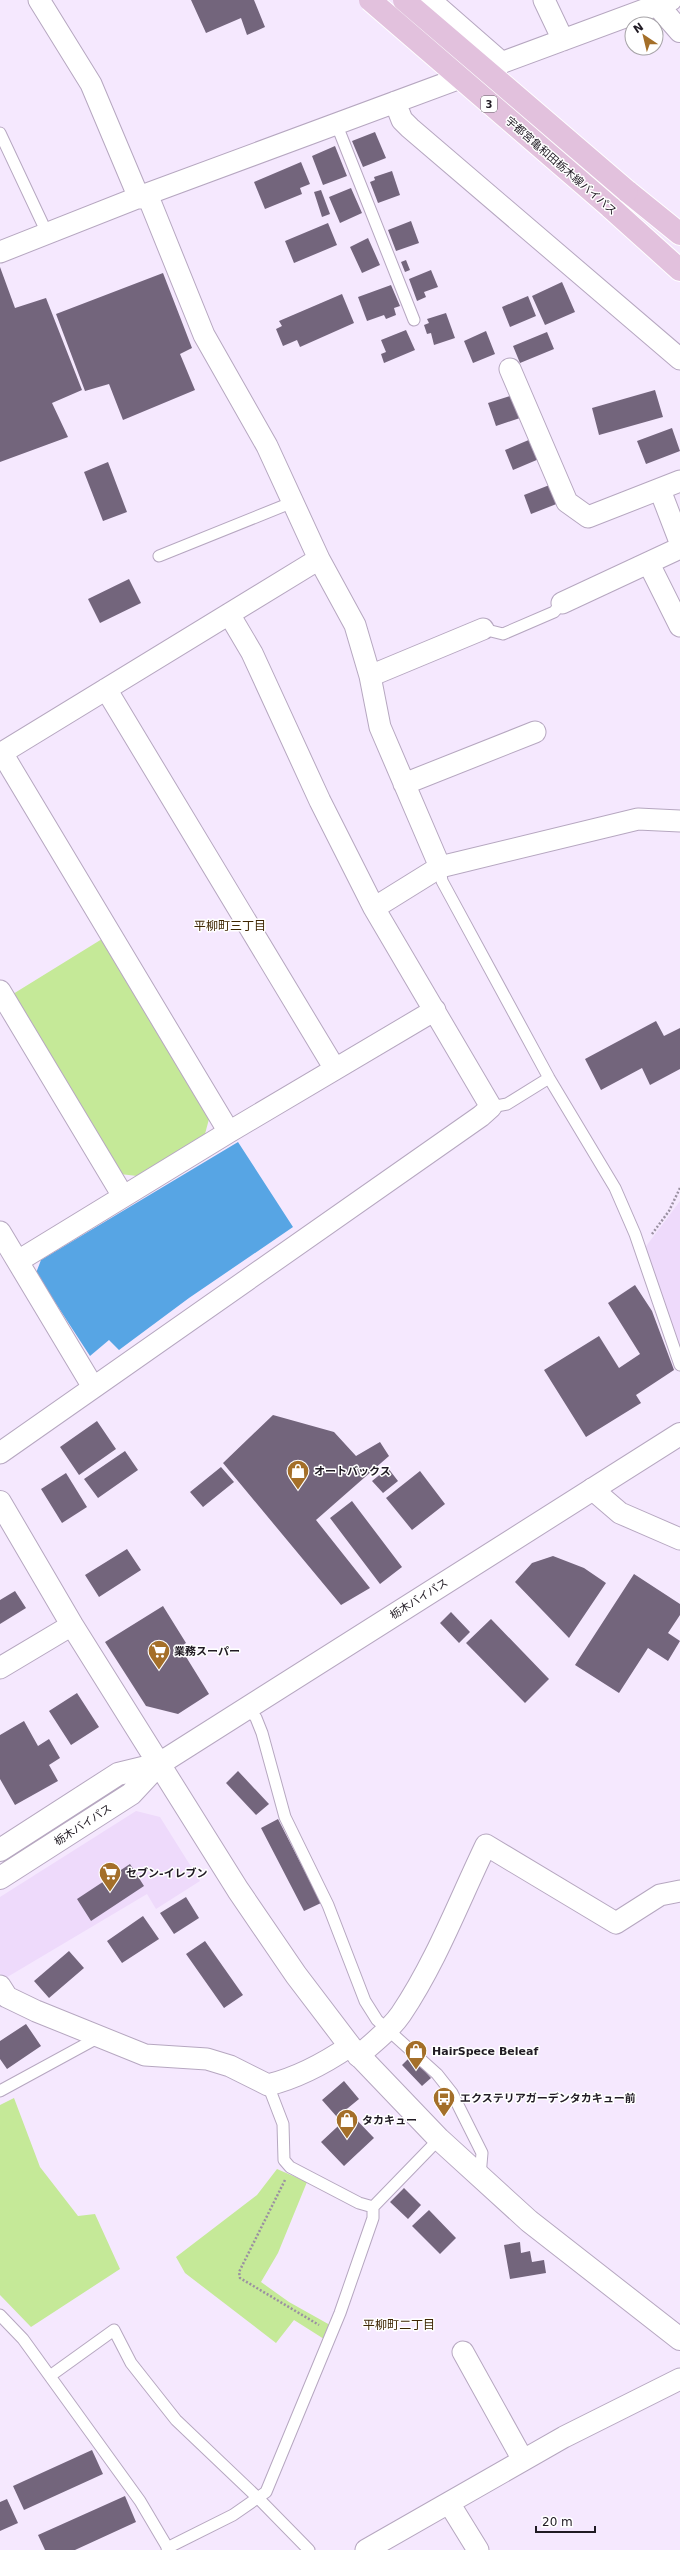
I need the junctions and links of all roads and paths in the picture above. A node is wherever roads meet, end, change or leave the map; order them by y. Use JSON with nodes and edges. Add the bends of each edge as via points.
{"nodes":[{"id":1,"x":39,"y":0,"type":"edge"},
{"id":2,"x":370,"y":0,"type":"edge"},
{"id":3,"x":404,"y":0,"type":"edge"},
{"id":4,"x":430,"y":0,"type":"edge"},
{"id":5,"x":544,"y":0,"type":"edge"},
{"id":6,"x":661,"y":2,"type":"edge"},
{"id":7,"x":680,"y":31,"type":"edge"},
{"id":8,"x":563,"y":40,"type":"junction"},
{"id":9,"x":502,"y":63,"type":"junction"},
{"id":10,"x":395,"y":102,"type":"junction"},
{"id":11,"x":336,"y":123,"type":"junction"},
{"id":12,"x":0,"y":133,"type":"edge"},
{"id":13,"x":143,"y":196,"type":"junction"},
{"id":14,"x":47,"y":234,"type":"junction"},
{"id":15,"x":680,"y":234,"type":"edge"},
{"id":16,"x":0,"y":252,"type":"edge"},
{"id":17,"x":680,"y":270,"type":"edge"},
{"id":18,"x":414,"y":320,"type":"dead end"},
{"id":19,"x":680,"y":359,"type":"edge"},
{"id":20,"x":510,"y":369,"type":"dead end"},
{"id":21,"x":680,"y":481,"type":"edge"},
{"id":22,"x":660,"y":490,"type":"junction"},
{"id":23,"x":293,"y":502,"type":"junction"},
{"id":24,"x":680,"y":542,"type":"edge"},
{"id":25,"x":680,"y":548,"type":"edge"},
{"id":26,"x":159,"y":556,"type":"dead end"},
{"id":27,"x":319,"y":559,"type":"junction"},
{"id":28,"x":649,"y":564,"type":"junction"},
{"id":29,"x":562,"y":603,"type":"joint"},
{"id":30,"x":229,"y":614,"type":"junction"},
{"id":31,"x":680,"y":626,"type":"edge"},
{"id":32,"x":483,"y":629,"type":"joint"},
{"id":33,"x":370,"y":676,"type":"junction"},
{"id":34,"x":106,"y":689,"type":"junction"},
{"id":35,"x":535,"y":732,"type":"dead end"},
{"id":36,"x":1,"y":754,"type":"edge"},
{"id":37,"x":404,"y":784,"type":"junction"},
{"id":38,"x":680,"y":821,"type":"edge"},
{"id":39,"x":440,"y":867,"type":"junction"},
{"id":40,"x":374,"y":908,"type":"junction"},
{"id":41,"x":0,"y":991,"type":"edge"},
{"id":42,"x":435,"y":1010,"type":"junction"},
{"id":43,"x":335,"y":1069,"type":"junction"},
{"id":44,"x":549,"y":1078,"type":"junction"},
{"id":45,"x":491,"y":1107,"type":"junction"},
{"id":46,"x":229,"y":1132,"type":"junction"},
{"id":47,"x":680,"y":1188,"type":"edge"},
{"id":48,"x":123,"y":1196,"type":"junction"},
{"id":49,"x":0,"y":1232,"type":"edge"},
{"id":50,"x":639,"y":1247,"type":"junction"},
{"id":51,"x":18,"y":1261,"type":"junction"},
{"id":52,"x":680,"y":1365,"type":"edge"},
{"id":53,"x":93,"y":1387,"type":"junction"},
{"id":54,"x":680,"y":1434,"type":"edge"},
{"id":55,"x":0,"y":1453,"type":"edge"},
{"id":56,"x":592,"y":1489,"type":"junction"},
{"id":57,"x":0,"y":1502,"type":"edge"},
{"id":58,"x":680,"y":1539,"type":"edge"},
{"id":59,"x":72,"y":1625,"type":"junction"},
{"id":60,"x":0,"y":1668,"type":"edge"},
{"id":61,"x":248,"y":1707,"type":"junction"},
{"id":62,"x":158,"y":1764,"type":"junction"},
{"id":63,"x":0,"y":1850,"type":"edge"},
{"id":64,"x":0,"y":1878,"type":"edge"},
{"id":65,"x":680,"y":1891,"type":"edge"},
{"id":66,"x":0,"y":1986,"type":"edge"},
{"id":67,"x":388,"y":2029,"type":"junction"},
{"id":68,"x":101,"y":2036,"type":"junction"},
{"id":69,"x":354,"y":2051,"type":"junction"},
{"id":70,"x":268,"y":2085,"type":"junction"},
{"id":71,"x":0,"y":2092,"type":"edge"},
{"id":72,"x":439,"y":2139,"type":"junction"},
{"id":73,"x":290,"y":2167,"type":"junction"},
{"id":74,"x":480,"y":2176,"type":"junction"},
{"id":75,"x":373,"y":2207,"type":"junction"},
{"id":76,"x":0,"y":2315,"type":"edge"},
{"id":77,"x":332,"y":2333,"type":"junction"},
{"id":78,"x":680,"y":2339,"type":"edge"},
{"id":79,"x":463,"y":2352,"type":"dead end"},
{"id":80,"x":50,"y":2376,"type":"junction"},
{"id":81,"x":680,"y":2379,"type":"edge"},
{"id":82,"x":523,"y":2460,"type":"junction"},
{"id":83,"x":259,"y":2499,"type":"junction"},
{"id":84,"x":449,"y":2504,"type":"junction"},
{"id":85,"x":168,"y":2549,"type":"edge"},
{"id":86,"x":309,"y":2550,"type":"edge"},
{"id":87,"x":366,"y":2550,"type":"edge"},
{"id":88,"x":478,"y":2550,"type":"edge"}],
"edges":[{"from":1,"to":13,"type":"street","via":[[91,84]]},
{"from":2,"to":17,"type":"main road","name":"宇都宮亀和田栃木線バイパス","number":"3","bridge":true},
{"from":3,"to":15,"type":"main road","bridge":true},
{"from":4,"to":9,"type":"street"},
{"from":5,"to":8,"type":"street"},
{"from":6,"to":7,"type":"street"},
{"from":6,"to":8,"type":"street"},
{"from":8,"to":9,"type":"street"},
{"from":9,"to":10,"type":"street"},
{"from":10,"to":11,"type":"street"},
{"from":10,"to":19,"type":"street","via":[[402,120],[410,128]]},
{"from":11,"to":13,"type":"street"},
{"from":11,"to":18,"type":"lane"},
{"from":12,"to":14,"type":"lane"},
{"from":13,"to":14,"type":"street"},
{"from":13,"to":23,"type":"street","via":[[204,336],[267,446]]},
{"from":14,"to":16,"type":"street"},
{"from":20,"to":22,"type":"street","via":[[567,502],[588,517]]},
{"from":21,"to":22,"type":"street"},
{"from":22,"to":24,"type":"street"},
{"from":23,"to":26,"type":"lane"},
{"from":23,"to":27,"type":"street"},
{"from":25,"to":28,"type":"street"},
{"from":27,"to":30,"type":"street"},
{"from":27,"to":33,"type":"street","via":[[355,625]]},
{"from":28,"to":29,"type":"street"},
{"from":28,"to":31,"type":"street"},
{"from":29,"to":32,"type":"lane","via":[[554,612],[503,634]]},
{"from":30,"to":34,"type":"street"},
{"from":30,"to":40,"type":"street","via":[[252,653],[320,801]]},
{"from":32,"to":33,"type":"street"},
{"from":33,"to":37,"type":"street","via":[[380,727]]},
{"from":34,"to":36,"type":"street"},
{"from":34,"to":43,"type":"street"},
{"from":35,"to":37,"type":"street"},
{"from":36,"to":46,"type":"street"},
{"from":37,"to":39,"type":"street"},
{"from":38,"to":39,"type":"street","via":[[638,819]]},
{"from":39,"to":40,"type":"street"},
{"from":39,"to":44,"type":"lane","via":[[442,881]]},
{"from":40,"to":42,"type":"street"},
{"from":41,"to":48,"type":"street"},
{"from":42,"to":43,"type":"street"},
{"from":42,"to":45,"type":"street"},
{"from":43,"to":46,"type":"street"},
{"from":44,"to":45,"type":"lane","via":[[507,1104]]},
{"from":44,"to":50,"type":"lane","via":[[616,1188]]},
{"from":45,"to":53,"type":"street"},
{"from":46,"to":48,"type":"street"},
{"from":47,"to":50,"type":"path","via":[[668,1212]]},
{"from":48,"to":51,"type":"street"},
{"from":49,"to":51,"type":"street"},
{"from":50,"to":52,"type":"lane"},
{"from":51,"to":53,"type":"street"},
{"from":53,"to":55,"type":"street"},
{"from":54,"to":56,"type":"street","name":"栃木バイパス"},
{"from":56,"to":58,"type":"street","via":[[620,1513]]},
{"from":56,"to":61,"type":"street","name":"栃木バイパス"},
{"from":57,"to":59,"type":"street"},
{"from":59,"to":60,"type":"street"},
{"from":59,"to":62,"type":"street"},
{"from":61,"to":62,"type":"street","name":"栃木バイパス"},
{"from":61,"to":67,"type":"lane","via":[[262,1732],[285,1818],[328,1905],[365,2001],[377,2020]]},
{"from":62,"to":63,"type":"street","name":"栃木バイパス","via":[[118,1774]]},
{"from":62,"to":64,"type":"street","name":"栃木バイパス","via":[[131,1794]]},
{"from":62,"to":69,"type":"street","via":[[238,1890],[296,1975]]},
{"from":65,"to":67,"type":"street","via":[[660,1895],[616,1923],[486,1845],[430,1964],[401,2014]]},
{"from":66,"to":68,"type":"street","via":[[7,1997]]},
{"from":67,"to":69,"type":"street"},
{"from":67,"to":74,"type":"lane","via":[[438,2074],[452,2093],[482,2153]]},
{"from":68,"to":70,"type":"street","via":[[145,2055],[206,2059],[230,2066]]},
{"from":68,"to":71,"type":"lane"},
{"from":69,"to":70,"type":"street"},
{"from":69,"to":72,"type":"street"},
{"from":70,"to":73,"type":"lane","via":[[283,2124],[284,2160]]},
{"from":72,"to":74,"type":"street"},
{"from":72,"to":75,"type":"lane"},
{"from":73,"to":75,"type":"lane","via":[[359,2203]]},
{"from":73,"to":77,"type":"path","via":[[240,2272],[240,2278]]},
{"from":74,"to":78,"type":"street","via":[[529,2221]]},
{"from":75,"to":77,"type":"lane","via":[[373,2218]]},
{"from":76,"to":80,"type":"lane","via":[[23,2339]]},
{"from":77,"to":83,"type":"lane","via":[[266,2492]]},
{"from":79,"to":82,"type":"street"},
{"from":80,"to":83,"type":"lane","via":[[114,2330],[131,2363],[176,2420]]},
{"from":80,"to":85,"type":"lane","via":[[140,2501]]},
{"from":81,"to":82,"type":"street"},
{"from":82,"to":84,"type":"street"},
{"from":83,"to":85,"type":"lane"},
{"from":83,"to":86,"type":"lane"},
{"from":84,"to":87,"type":"street"},
{"from":84,"to":88,"type":"street"}]}
